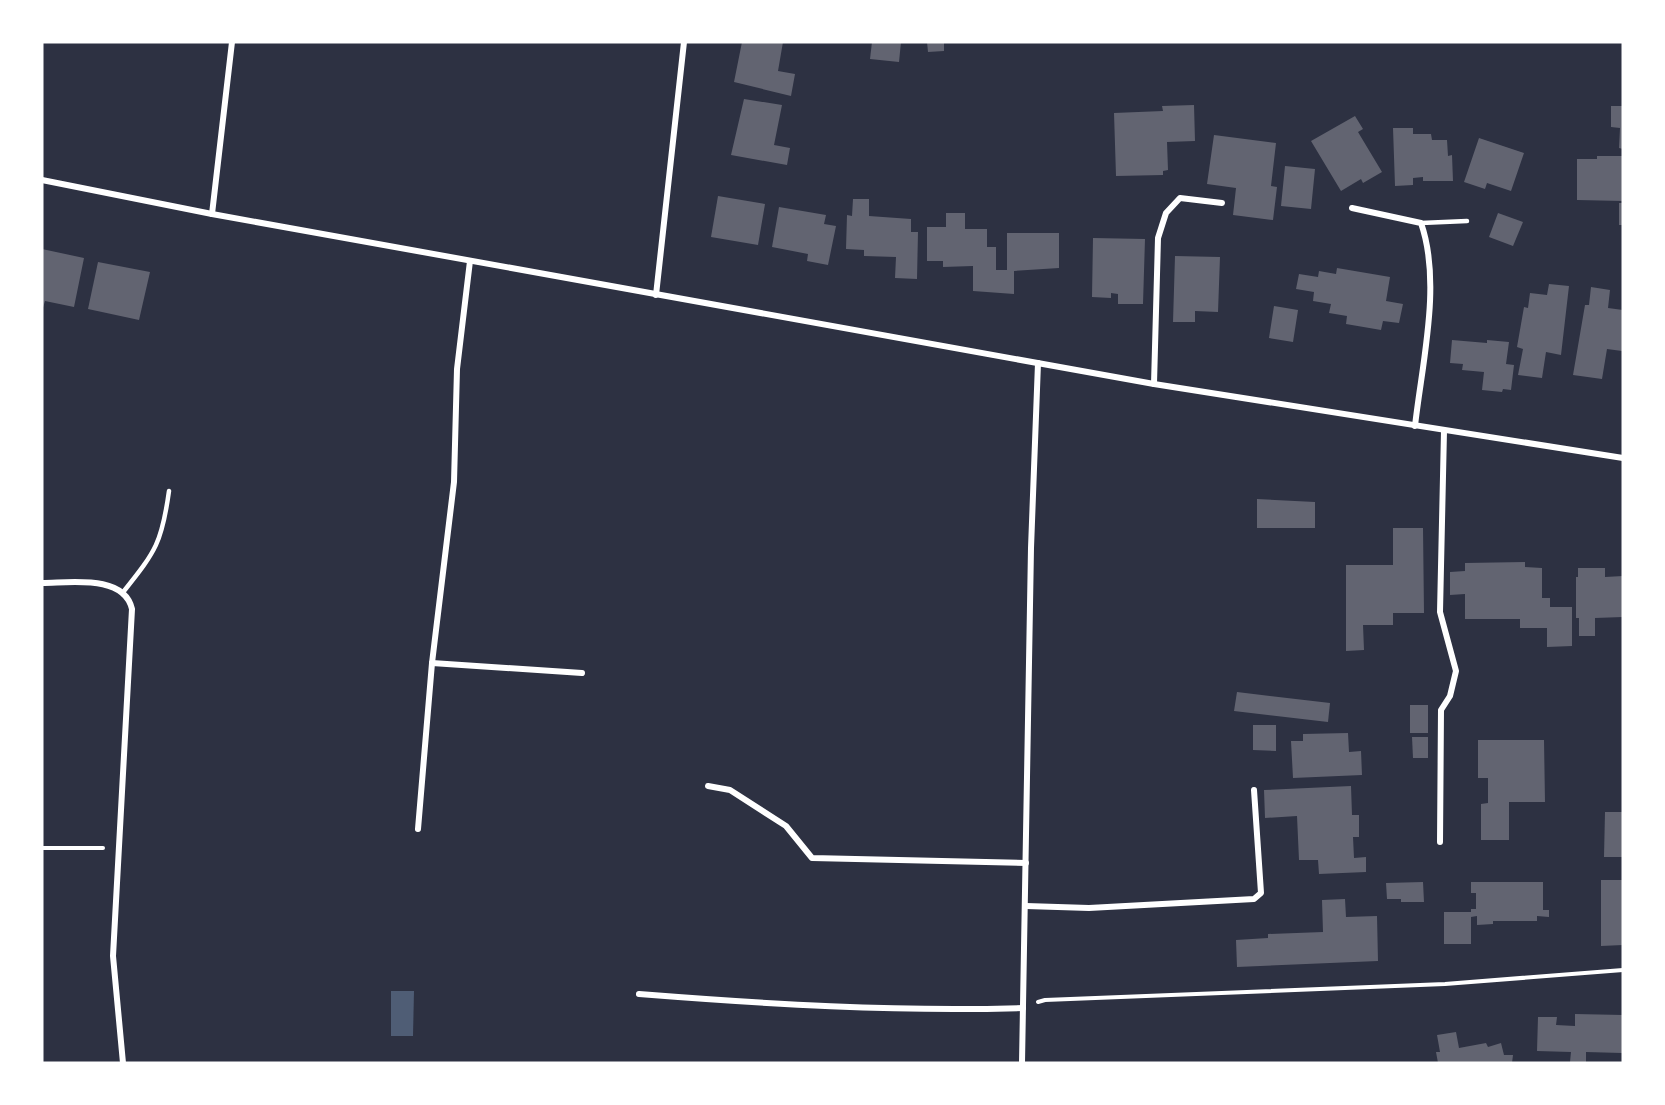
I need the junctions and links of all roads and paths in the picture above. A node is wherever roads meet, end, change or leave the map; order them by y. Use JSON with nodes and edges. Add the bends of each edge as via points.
{"nodes":[{"id":1,"x":232,"y":42,"type":"edge"},
{"id":2,"x":684,"y":42,"type":"edge"},
{"id":3,"x":42,"y":180,"type":"edge"},
{"id":4,"x":1222,"y":203,"type":"dead end"},
{"id":5,"x":1352,"y":208,"type":"dead end"},
{"id":6,"x":212,"y":214,"type":"junction"},
{"id":7,"x":1467,"y":221,"type":"dead end"},
{"id":8,"x":1420,"y":223,"type":"junction"},
{"id":9,"x":470,"y":261,"type":"junction"},
{"id":10,"x":656,"y":295,"type":"junction"},
{"id":11,"x":1038,"y":363,"type":"junction"},
{"id":12,"x":1154,"y":384,"type":"junction"},
{"id":13,"x":1415,"y":426,"type":"junction"},
{"id":14,"x":1444,"y":431,"type":"junction"},
{"id":15,"x":1623,"y":458,"type":"edge"},
{"id":16,"x":169,"y":490,"type":"dead end"},
{"id":17,"x":42,"y":583,"type":"edge"},
{"id":18,"x":124,"y":591,"type":"junction"},
{"id":19,"x":432,"y":663,"type":"junction"},
{"id":20,"x":582,"y":673,"type":"dead end"},
{"id":21,"x":708,"y":786,"type":"dead end"},
{"id":22,"x":1254,"y":790,"type":"dead end"},
{"id":23,"x":418,"y":829,"type":"dead end"},
{"id":24,"x":1440,"y":842,"type":"dead end"},
{"id":25,"x":42,"y":848,"type":"edge"},
{"id":26,"x":119,"y":848,"type":"junction"},
{"id":27,"x":1026,"y":863,"type":"junction"},
{"id":28,"x":1026,"y":906,"type":"junction"},
{"id":29,"x":1623,"y":970,"type":"edge"},
{"id":30,"x":639,"y":994,"type":"dead end"},
{"id":31,"x":1023,"y":1008,"type":"junction"},
{"id":32,"x":123,"y":1063,"type":"edge"},
{"id":33,"x":1022,"y":1063,"type":"edge"}],
"edges":[{"from":1,"to":6,"type":"street"},
{"from":2,"to":10,"type":"street"},
{"from":3,"to":6,"type":"street"},
{"from":4,"to":12,"type":"street","via":[[1180,198],[1166,213],[1158,238]]},
{"from":5,"to":8,"type":"street"},
{"from":6,"to":9,"type":"street"},
{"from":7,"to":8,"type":"lane"},
{"from":8,"to":13,"type":"street","via":[[1432,279]]},
{"from":9,"to":10,"type":"street"},
{"from":9,"to":19,"type":"street","via":[[457,369],[454,482]]},
{"from":10,"to":11,"type":"street"},
{"from":11,"to":12,"type":"street"},
{"from":11,"to":27,"type":"street"},
{"from":12,"to":13,"type":"street"},
{"from":13,"to":14,"type":"street"},
{"from":14,"to":15,"type":"street"},
{"from":14,"to":24,"type":"street","via":[[1440,612],[1456,671],[1450,696],[1441,710]]},
{"from":16,"to":18,"type":"lane","via":[[163,532],[151,557]]},
{"from":17,"to":18,"type":"street","via":[[105,585]]},
{"from":18,"to":26,"type":"street","via":[[132,609]]},
{"from":19,"to":20,"type":"street"},
{"from":19,"to":23,"type":"street"},
{"from":21,"to":27,"type":"street","via":[[730,790],[786,826],[812,858]]},
{"from":22,"to":28,"type":"street","via":[[1261,893],[1254,899],[1089,908]]},
{"from":25,"to":26,"type":"path"},
{"from":26,"to":32,"type":"street","via":[[112,956]]},
{"from":27,"to":28,"type":"street"},
{"from":28,"to":31,"type":"street"},
{"from":29,"to":31,"type":"path","via":[[1445,984],[1045,1000]]},
{"from":30,"to":31,"type":"street","via":[[801,1004]]},
{"from":31,"to":33,"type":"street"}]}
